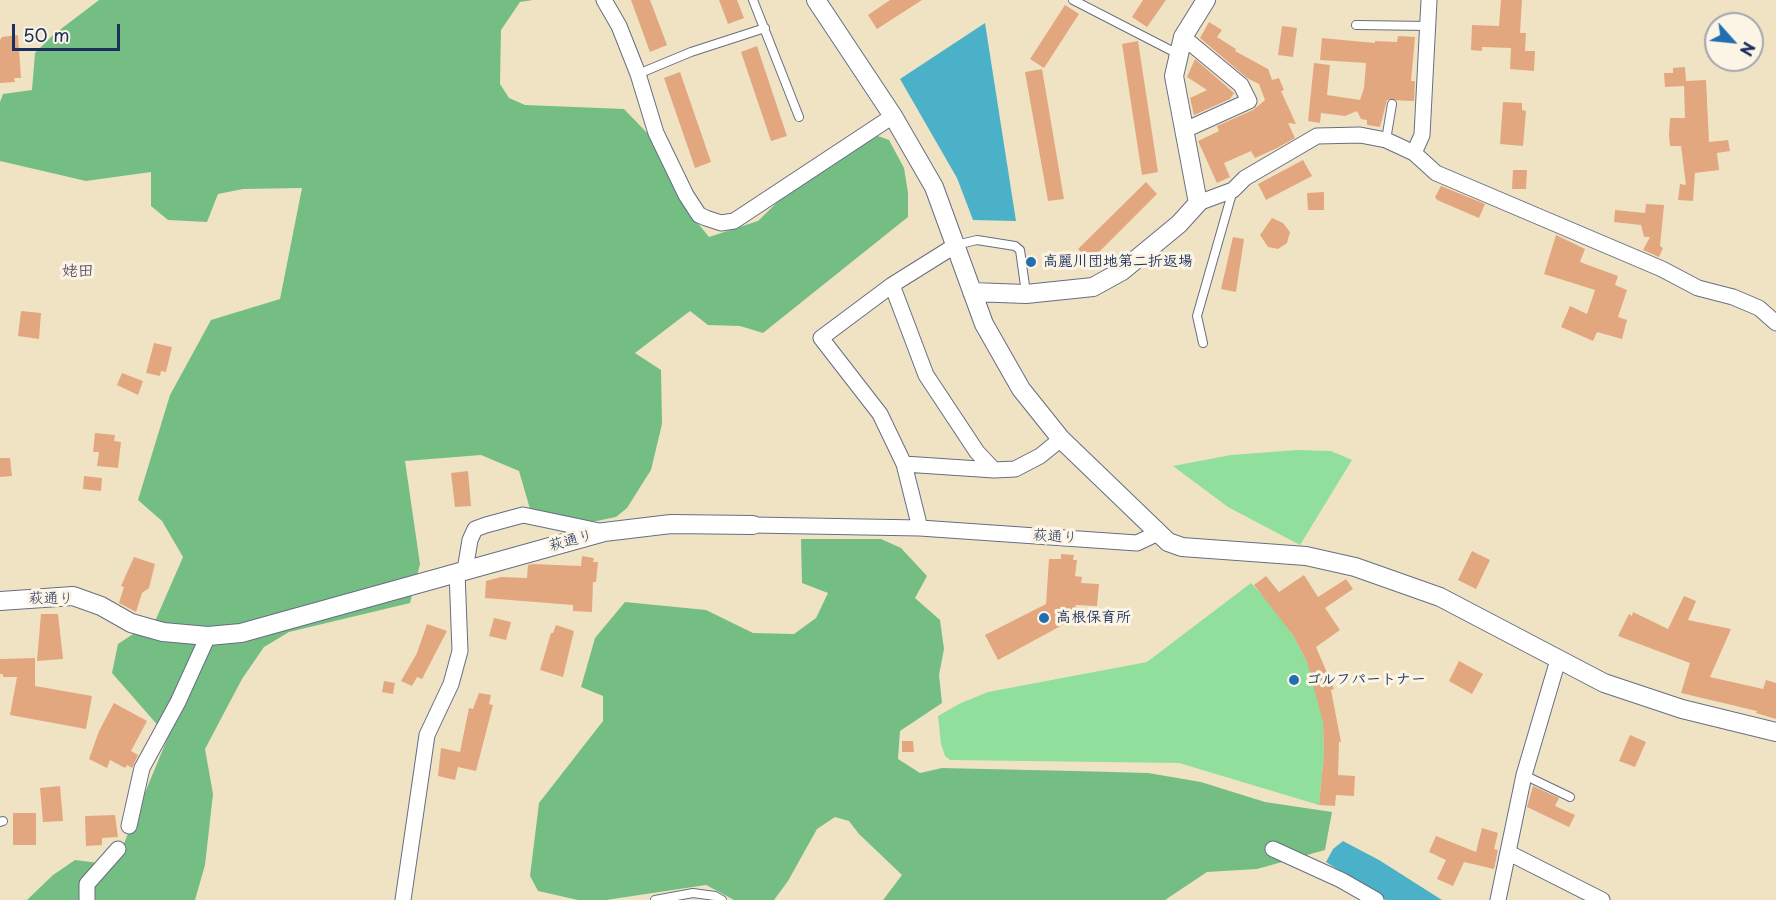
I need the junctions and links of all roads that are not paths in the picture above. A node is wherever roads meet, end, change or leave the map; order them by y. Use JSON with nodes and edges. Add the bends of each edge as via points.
{"nodes":[{"id":1,"x":604,"y":0,"type":"edge"},
{"id":2,"x":753,"y":0,"type":"edge"},
{"id":3,"x":816,"y":0,"type":"edge"},
{"id":4,"x":1074,"y":0,"type":"edge"},
{"id":5,"x":1206,"y":0,"type":"edge"},
{"id":6,"x":1429,"y":0,"type":"edge"},
{"id":7,"x":1356,"y":25,"type":"dead end"},
{"id":8,"x":1429,"y":26,"type":"junction"},
{"id":9,"x":765,"y":28,"type":"junction"},
{"id":10,"x":1181,"y":46,"type":"junction"},
{"id":11,"x":638,"y":74,"type":"junction"},
{"id":12,"x":1392,"y":104,"type":"dead end"},
{"id":13,"x":893,"y":116,"type":"junction"},
{"id":14,"x":799,"y":117,"type":"dead end"},
{"id":15,"x":1185,"y":130,"type":"junction"},
{"id":16,"x":1386,"y":140,"type":"junction"},
{"id":17,"x":1414,"y":153,"type":"junction"},
{"id":18,"x":1233,"y":190,"type":"junction"},
{"id":19,"x":1198,"y":203,"type":"junction"},
{"id":20,"x":957,"y":245,"type":"junction"},
{"id":21,"x":892,"y":285,"type":"junction"},
{"id":22,"x":972,"y":292,"type":"junction"},
{"id":23,"x":1026,"y":294,"type":"junction"},
{"id":24,"x":1776,"y":323,"type":"edge"},
{"id":25,"x":1203,"y":343,"type":"dead end"},
{"id":26,"x":1061,"y":439,"type":"junction"},
{"id":27,"x":904,"y":464,"type":"junction"},
{"id":28,"x":994,"y":470,"type":"junction"},
{"id":29,"x":753,"y":525,"type":"joint"},
{"id":30,"x":920,"y":528,"type":"junction"},
{"id":31,"x":604,"y":532,"type":"junction"},
{"id":32,"x":1158,"y":533,"type":"junction"},
{"id":33,"x":461,"y":571,"type":"junction"},
{"id":34,"x":0,"y":601,"type":"edge"},
{"id":35,"x":208,"y":636,"type":"junction"},
{"id":36,"x":1558,"y":660,"type":"junction"},
{"id":37,"x":1776,"y":732,"type":"edge"},
{"id":38,"x":1524,"y":775,"type":"junction"},
{"id":39,"x":1570,"y":797,"type":"dead end"},
{"id":40,"x":129,"y":826,"type":"dead end"},
{"id":41,"x":118,"y":849,"type":"dead end"},
{"id":42,"x":1273,"y":849,"type":"dead end"},
{"id":43,"x":1509,"y":853,"type":"junction"},
{"id":44,"x":87,"y":900,"type":"edge"},
{"id":45,"x":403,"y":900,"type":"edge"},
{"id":46,"x":655,"y":900,"type":"edge"},
{"id":47,"x":722,"y":900,"type":"edge"},
{"id":48,"x":1376,"y":900,"type":"edge"},
{"id":49,"x":1498,"y":900,"type":"edge"},
{"id":50,"x":1602,"y":900,"type":"edge"}],
"edges":[{"from":1,"to":11,"type":"street"},
{"from":2,"to":9,"type":"lane"},
{"from":3,"to":13,"type":"street"},
{"from":4,"to":10,"type":"lane"},
{"from":5,"to":10,"type":"street"},
{"from":6,"to":8,"type":"street"},
{"from":7,"to":8,"type":"lane"},
{"from":8,"to":17,"type":"street","via":[[1422,135]]},
{"from":9,"to":11,"type":"lane"},
{"from":9,"to":14,"type":"lane"},
{"from":10,"to":15,"type":"street","via":[[1174,76]]},
{"from":10,"to":15,"type":"street","via":[[1241,85],[1249,101]]},
{"from":11,"to":13,"type":"street","via":[[656,133],[686,195],[699,215],[721,223],[734,221]]},
{"from":12,"to":16,"type":"lane"},
{"from":13,"to":20,"type":"street","via":[[934,187]]},
{"from":15,"to":19,"type":"street"},
{"from":16,"to":17,"type":"street"},
{"from":16,"to":18,"type":"street","via":[[1360,135],[1317,136],[1245,178]]},
{"from":17,"to":24,"type":"street","via":[[1436,173],[1698,288],[1750,304]]},
{"from":18,"to":19,"type":"street"},
{"from":18,"to":25,"type":"lane","via":[[1197,316]]},
{"from":19,"to":23,"type":"street","via":[[1122,271],[1093,287]]},
{"from":20,"to":21,"type":"street"},
{"from":20,"to":22,"type":"street"},
{"from":20,"to":23,"type":"lane","via":[[977,240],[1015,246],[1020,250]]},
{"from":21,"to":27,"type":"street","via":[[821,338],[880,414]]},
{"from":21,"to":28,"type":"street","via":[[926,375],[977,452]]},
{"from":22,"to":23,"type":"street"},
{"from":22,"to":26,"type":"street","via":[[1004,361]]},
{"from":26,"to":28,"type":"street","via":[[1015,469]]},
{"from":26,"to":32,"type":"street"},
{"from":27,"to":28,"type":"street"},
{"from":27,"to":30,"type":"street"},
{"from":29,"to":30,"type":"street","name":"萩通り"},
{"from":29,"to":31,"type":"street","name":"萩通り","via":[[671,524]]},
{"from":30,"to":32,"type":"street","name":"萩通り","via":[[1137,543]]},
{"from":31,"to":33,"type":"street","name":"萩通り"},
{"from":31,"to":33,"type":"street","via":[[523,516],[486,525],[474,529]]},
{"from":32,"to":36,"type":"street","via":[[1174,546],[1306,555],[1406,583]]},
{"from":33,"to":35,"type":"street","name":"萩通り","via":[[241,633]]},
{"from":33,"to":45,"type":"street","via":[[460,651],[451,684],[427,735]]},
{"from":34,"to":35,"type":"street","name":"萩通り","via":[[73,596],[130,623],[163,632]]},
{"from":35,"to":40,"type":"street","via":[[142,768]]},
{"from":36,"to":37,"type":"street","via":[[1604,683],[1649,699]]},
{"from":36,"to":38,"type":"street"},
{"from":38,"to":39,"type":"lane"},
{"from":38,"to":43,"type":"street"},
{"from":41,"to":44,"type":"street","via":[[87,884]]},
{"from":42,"to":48,"type":"street"},
{"from":43,"to":49,"type":"street"},
{"from":43,"to":50,"type":"street"},
{"from":46,"to":47,"type":"lane","via":[[693,893]]}]}
